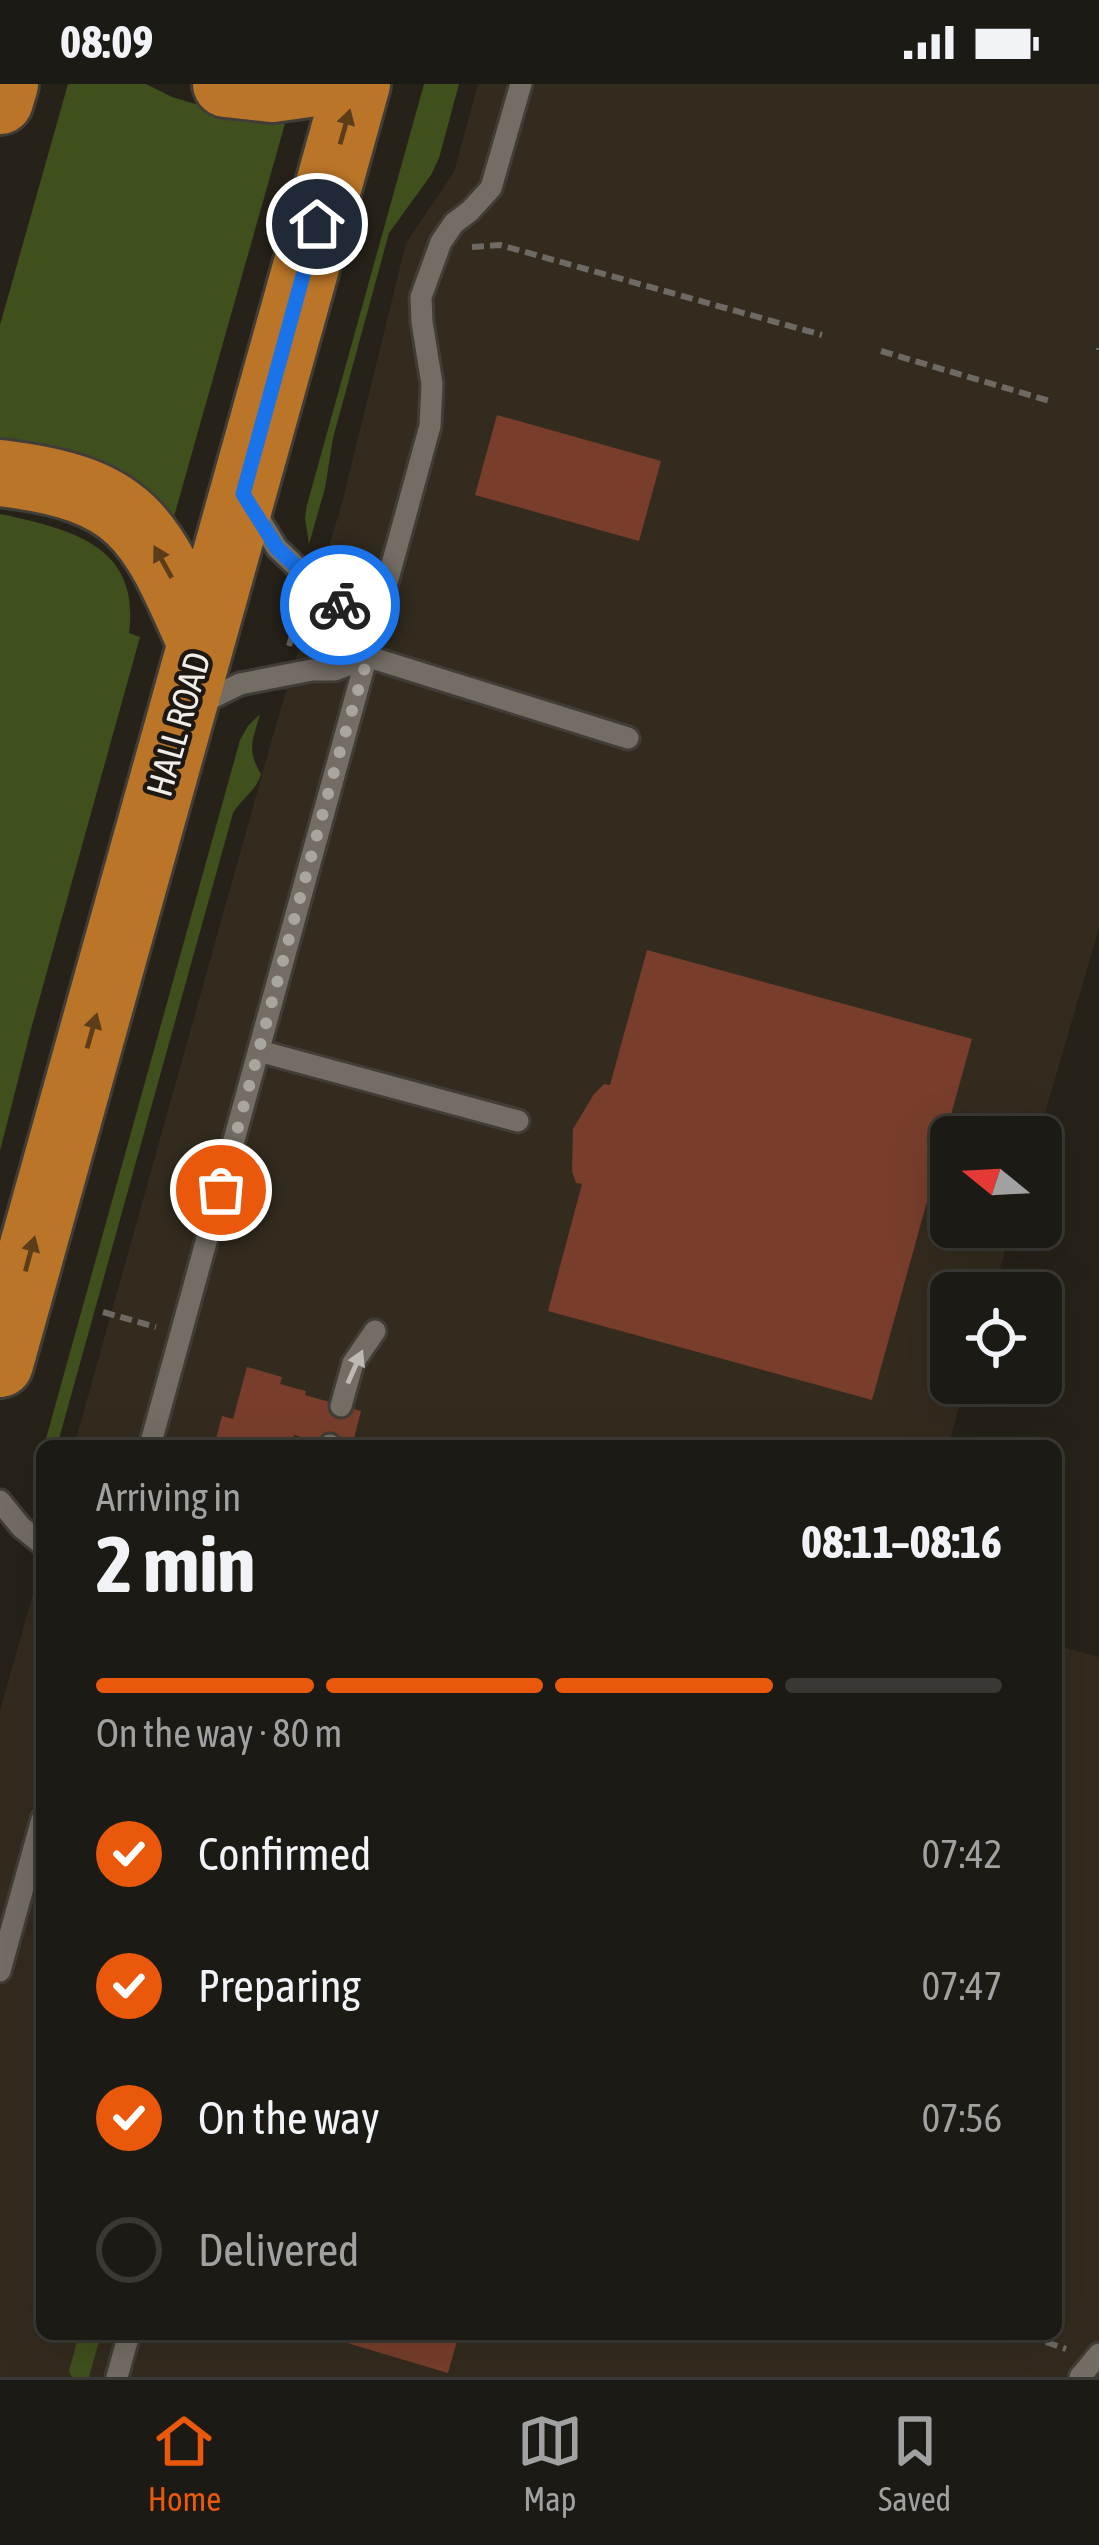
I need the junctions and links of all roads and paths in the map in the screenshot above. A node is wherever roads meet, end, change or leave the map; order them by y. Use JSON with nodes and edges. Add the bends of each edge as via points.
{"nodes":[{"id":1,"x":5,"y":84,"type":"edge"},
{"id":2,"x":226,"y":84,"type":"edge"},
{"id":3,"x":308,"y":84,"type":"edge"},
{"id":4,"x":357,"y":84,"type":"edge"},
{"id":5,"x":521,"y":84,"type":"edge"},
{"id":6,"x":0,"y":101,"type":"edge"},
{"id":7,"x":469,"y":248,"type":"dead end"},
{"id":8,"x":821,"y":335,"type":"dead end"},
{"id":9,"x":881,"y":352,"type":"dead end"},
{"id":10,"x":1052,"y":402,"type":"dead end"},
{"id":11,"x":0,"y":473,"type":"edge"},
{"id":12,"x":243,"y":494,"type":"junction"},
{"id":13,"x":301,"y":602,"type":"dead end"},
{"id":14,"x":201,"y":644,"type":"junction"},
{"id":15,"x":286,"y":655,"type":"dead end"},
{"id":16,"x":368,"y":657,"type":"junction"},
{"id":17,"x":182,"y":712,"type":"junction"},
{"id":18,"x":628,"y":738,"type":"dead end"},
{"id":19,"x":260,"y":1051,"type":"junction"},
{"id":20,"x":518,"y":1121,"type":"dead end"},
{"id":21,"x":103,"y":1312,"type":"dead end"},
{"id":22,"x":156,"y":1327,"type":"dead end"},
{"id":23,"x":375,"y":1331,"type":"dead end"},
{"id":24,"x":0,"y":1364,"type":"edge"},
{"id":25,"x":340,"y":1406,"type":"dead end"},
{"id":26,"x":152,"y":1440,"type":"edge"},
{"id":27,"x":0,"y":1501,"type":"edge"},
{"id":28,"x":36,"y":1539,"type":"edge"},
{"id":29,"x":36,"y":1841,"type":"edge"},
{"id":30,"x":0,"y":1971,"type":"edge"},
{"id":31,"x":127,"y":2340,"type":"edge"},
{"id":32,"x":1046,"y":2342,"type":"dead end"},
{"id":33,"x":1069,"y":2351,"type":"dead end"},
{"id":34,"x":1099,"y":2354,"type":"edge"},
{"id":35,"x":117,"y":2377,"type":"edge"},
{"id":36,"x":1080,"y":2377,"type":"edge"}],
"edges":[{"from":1,"to":6,"type":"highway"},
{"from":2,"to":3,"type":"highway"},
{"from":12,"to":4,"type":"highway","name":"HALL ROAD","one_way":true},
{"from":5,"to":16,"type":"lane","via":[[490,188],[441,242],[422,297],[430,426]]},
{"from":7,"to":8,"type":"path","via":[[500,245]]},
{"from":9,"to":10,"type":"path"},
{"from":14,"to":11,"type":"highway","one_way":true,"via":[[166,564],[124,512],[57,483]]},
{"from":12,"to":14,"type":"highway","name":"HALL ROAD"},
{"from":12,"to":16,"type":"lane","via":[[277,548],[358,619]]},
{"from":13,"to":15,"type":"path"},
{"from":14,"to":17,"type":"highway","name":"HALL ROAD"},
{"from":16,"to":17,"type":"lane","via":[[240,684]]},
{"from":16,"to":18,"type":"lane"},
{"from":16,"to":19,"type":"lane"},
{"from":24,"to":17,"type":"highway","name":"HALL ROAD","one_way":true},
{"from":19,"to":20,"type":"lane"},
{"from":19,"to":26,"type":"lane"},
{"from":21,"to":22,"type":"path"},
{"from":25,"to":23,"type":"lane","one_way":true,"via":[[352,1363]]},
{"from":27,"to":28,"type":"lane"},
{"from":29,"to":30,"type":"lane"},
{"from":31,"to":35,"type":"lane"},
{"from":32,"to":33,"type":"path"},
{"from":34,"to":36,"type":"lane"}]}
